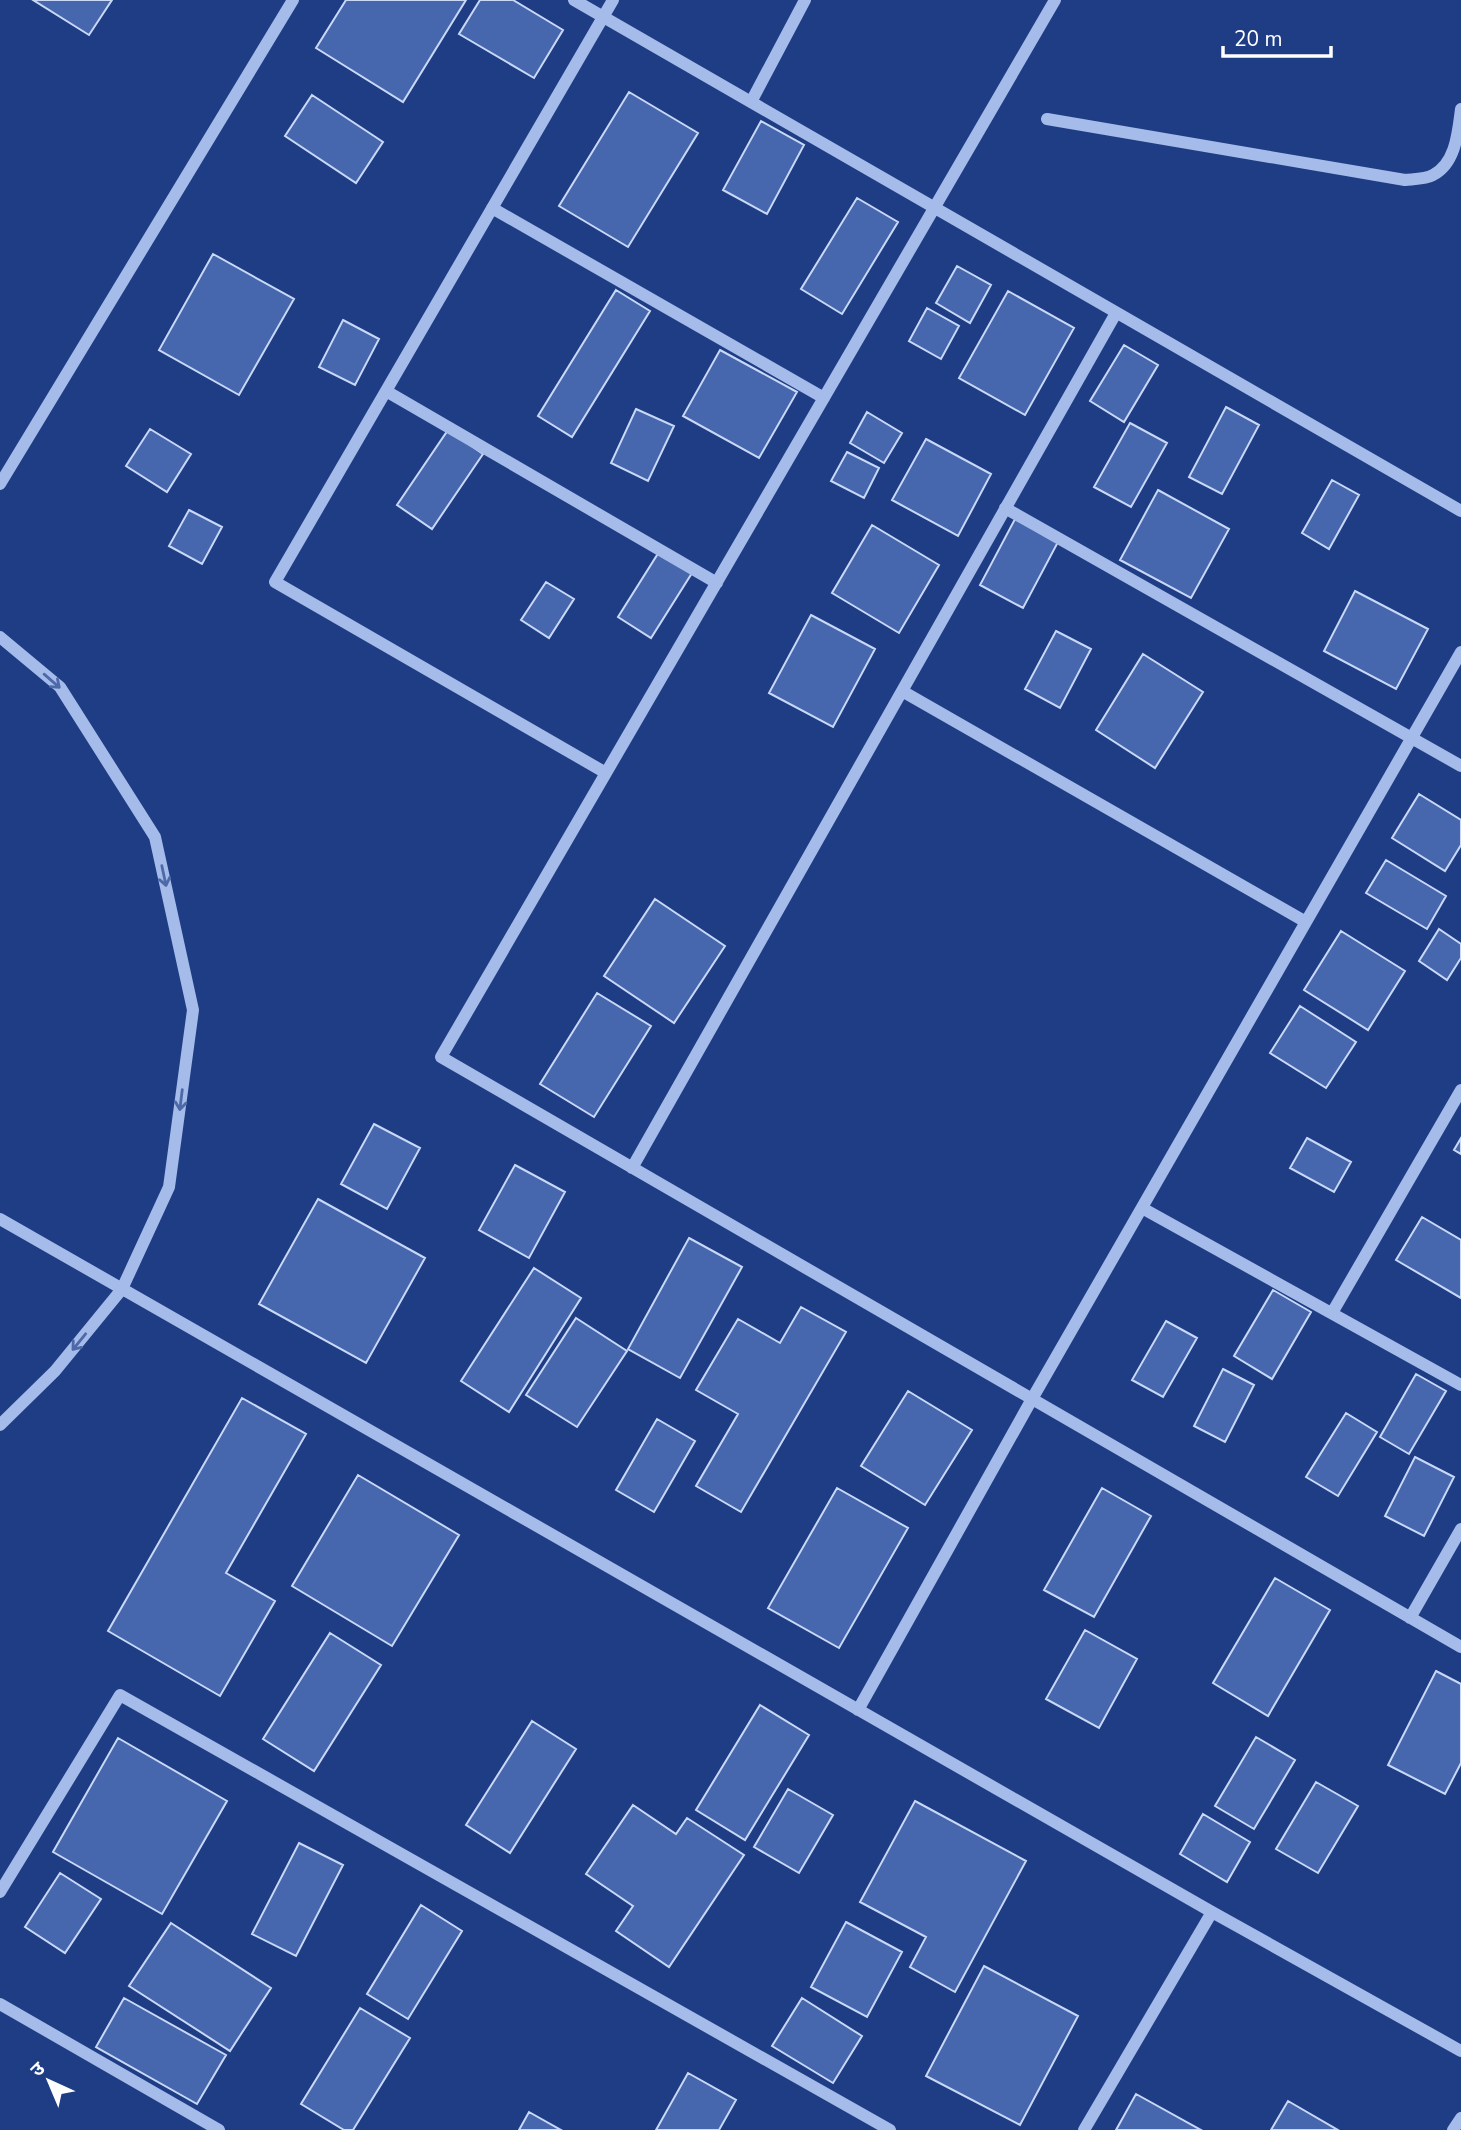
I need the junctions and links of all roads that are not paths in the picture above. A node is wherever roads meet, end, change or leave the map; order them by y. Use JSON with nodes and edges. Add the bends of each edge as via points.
{"nodes":[{"id":1,"x":293,"y":0,"type":"edge"},
{"id":2,"x":574,"y":0,"type":"edge"},
{"id":3,"x":612,"y":0,"type":"edge"},
{"id":4,"x":805,"y":0,"type":"edge"},
{"id":5,"x":1055,"y":0,"type":"edge"},
{"id":6,"x":603,"y":17,"type":"junction"},
{"id":7,"x":751,"y":102,"type":"junction"},
{"id":8,"x":1461,"y":109,"type":"edge"},
{"id":9,"x":1047,"y":119,"type":"dead end"},
{"id":10,"x":492,"y":208,"type":"junction"},
{"id":11,"x":934,"y":208,"type":"junction"},
{"id":12,"x":1116,"y":313,"type":"junction"},
{"id":13,"x":386,"y":391,"type":"junction"},
{"id":14,"x":824,"y":398,"type":"junction"},
{"id":15,"x":0,"y":484,"type":"edge"},
{"id":16,"x":1005,"y":508,"type":"junction"},
{"id":17,"x":1461,"y":511,"type":"edge"},
{"id":18,"x":716,"y":583,"type":"junction"},
{"id":19,"x":0,"y":637,"type":"edge"},
{"id":20,"x":1461,"y":652,"type":"edge"},
{"id":21,"x":902,"y":691,"type":"junction"},
{"id":22,"x":1411,"y":738,"type":"junction"},
{"id":23,"x":1461,"y":766,"type":"edge"},
{"id":24,"x":606,"y":773,"type":"junction"},
{"id":25,"x":1306,"y":922,"type":"junction"},
{"id":26,"x":1461,"y":1090,"type":"edge"},
{"id":27,"x":632,"y":1168,"type":"junction"},
{"id":28,"x":1142,"y":1208,"type":"junction"},
{"id":29,"x":0,"y":1219,"type":"edge"},
{"id":30,"x":122,"y":1289,"type":"junction"},
{"id":31,"x":1332,"y":1313,"type":"junction"},
{"id":32,"x":1461,"y":1385,"type":"edge"},
{"id":33,"x":1032,"y":1399,"type":"junction"},
{"id":34,"x":0,"y":1425,"type":"edge"},
{"id":35,"x":1461,"y":1529,"type":"edge"},
{"id":36,"x":1410,"y":1618,"type":"junction"},
{"id":37,"x":1461,"y":1647,"type":"edge"},
{"id":38,"x":858,"y":1710,"type":"junction"},
{"id":39,"x":0,"y":1892,"type":"edge"},
{"id":40,"x":1212,"y":1912,"type":"junction"},
{"id":41,"x":0,"y":2004,"type":"edge"},
{"id":42,"x":1461,"y":2051,"type":"edge"},
{"id":43,"x":1461,"y":2118,"type":"edge"},
{"id":44,"x":219,"y":2130,"type":"edge"},
{"id":45,"x":890,"y":2130,"type":"edge"},
{"id":46,"x":1084,"y":2130,"type":"edge"},
{"id":47,"x":1454,"y":2130,"type":"edge"}],
"edges":[{"from":1,"to":15,"type":"street"},
{"from":2,"to":6,"type":"street"},
{"from":3,"to":6,"type":"street"},
{"from":4,"to":7,"type":"street"},
{"from":5,"to":11,"type":"street"},
{"from":6,"to":7,"type":"street"},
{"from":6,"to":10,"type":"street"},
{"from":7,"to":11,"type":"street"},
{"from":8,"to":9,"type":"street","via":[[1450,162],[1432,176],[1405,180]]},
{"from":10,"to":13,"type":"street"},
{"from":10,"to":14,"type":"street"},
{"from":11,"to":12,"type":"street"},
{"from":11,"to":14,"type":"street"},
{"from":12,"to":16,"type":"street"},
{"from":12,"to":17,"type":"street"},
{"from":13,"to":18,"type":"street"},
{"from":13,"to":24,"type":"street","via":[[275,582]]},
{"from":14,"to":18,"type":"street"},
{"from":16,"to":21,"type":"street"},
{"from":16,"to":22,"type":"street"},
{"from":18,"to":24,"type":"street"},
{"from":19,"to":30,"type":"street","one_way":true,"via":[[60,687],[155,837],[193,1010],[170,1187]]},
{"from":20,"to":22,"type":"street"},
{"from":21,"to":25,"type":"street"},
{"from":21,"to":27,"type":"street"},
{"from":22,"to":23,"type":"street"},
{"from":22,"to":25,"type":"street"},
{"from":24,"to":27,"type":"street","via":[[441,1057]]},
{"from":25,"to":28,"type":"street"},
{"from":26,"to":31,"type":"street"},
{"from":27,"to":33,"type":"street"},
{"from":28,"to":31,"type":"street"},
{"from":28,"to":33,"type":"street"},
{"from":29,"to":30,"type":"street"},
{"from":30,"to":34,"type":"street","one_way":true,"via":[[55,1371]]},
{"from":30,"to":38,"type":"street"},
{"from":31,"to":32,"type":"street"},
{"from":33,"to":36,"type":"street"},
{"from":33,"to":38,"type":"street"},
{"from":35,"to":36,"type":"street"},
{"from":36,"to":37,"type":"street"},
{"from":38,"to":40,"type":"street"},
{"from":39,"to":45,"type":"street","via":[[120,1695]]},
{"from":40,"to":42,"type":"street"},
{"from":40,"to":46,"type":"street"},
{"from":41,"to":44,"type":"street"},
{"from":43,"to":47,"type":"street"}]}
